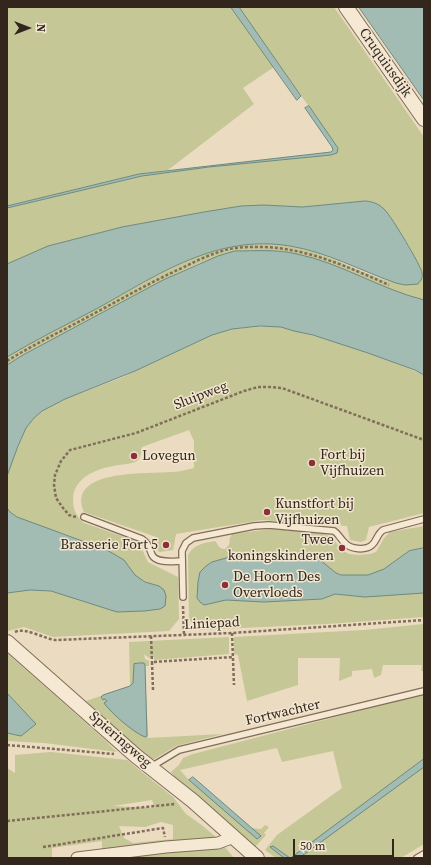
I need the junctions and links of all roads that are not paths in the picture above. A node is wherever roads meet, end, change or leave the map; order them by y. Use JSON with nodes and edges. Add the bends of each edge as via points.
{"nodes":[{"id":1,"x":346,"y":7,"type":"edge"},
{"id":2,"x":424,"y":119,"type":"edge"},
{"id":3,"x":84,"y":517,"type":"road end"},
{"id":4,"x":424,"y":519,"type":"edge"},
{"id":5,"x":182,"y":561,"type":"junction"},
{"id":6,"x":183,"y":597,"type":"road end"},
{"id":7,"x":7,"y":642,"type":"edge"},
{"id":8,"x":424,"y":691,"type":"edge"},
{"id":9,"x":151,"y":767,"type":"junction"},
{"id":10,"x":234,"y":837,"type":"junction"},
{"id":11,"x":424,"y":854,"type":"edge"},
{"id":12,"x":77,"y":858,"type":"edge"},
{"id":13,"x":257,"y":858,"type":"edge"},
{"id":14,"x":417,"y":858,"type":"edge"}],
"edges":[{"from":1,"to":2,"type":"street","name":"Cruquiusdijk"},
{"from":3,"to":5,"type":"lane","via":[[142,539],[153,557],[159,560]]},
{"from":4,"to":5,"type":"lane","via":[[383,530],[371,546],[362,548],[348,546],[337,533],[329,530],[269,525],[248,528],[193,538],[183,548]]},
{"from":5,"to":6,"type":"lane"},
{"from":7,"to":9,"type":"street","name":"Spieringweg"},
{"from":8,"to":9,"type":"lane","name":"Fortwachter","via":[[179,750]]},
{"from":9,"to":10,"type":"street","name":"Spieringweg"},
{"from":10,"to":12,"type":"street","via":[[218,843]]},
{"from":10,"to":13,"type":"street","name":"Spieringweg"},
{"from":11,"to":14,"type":"lane"}]}
